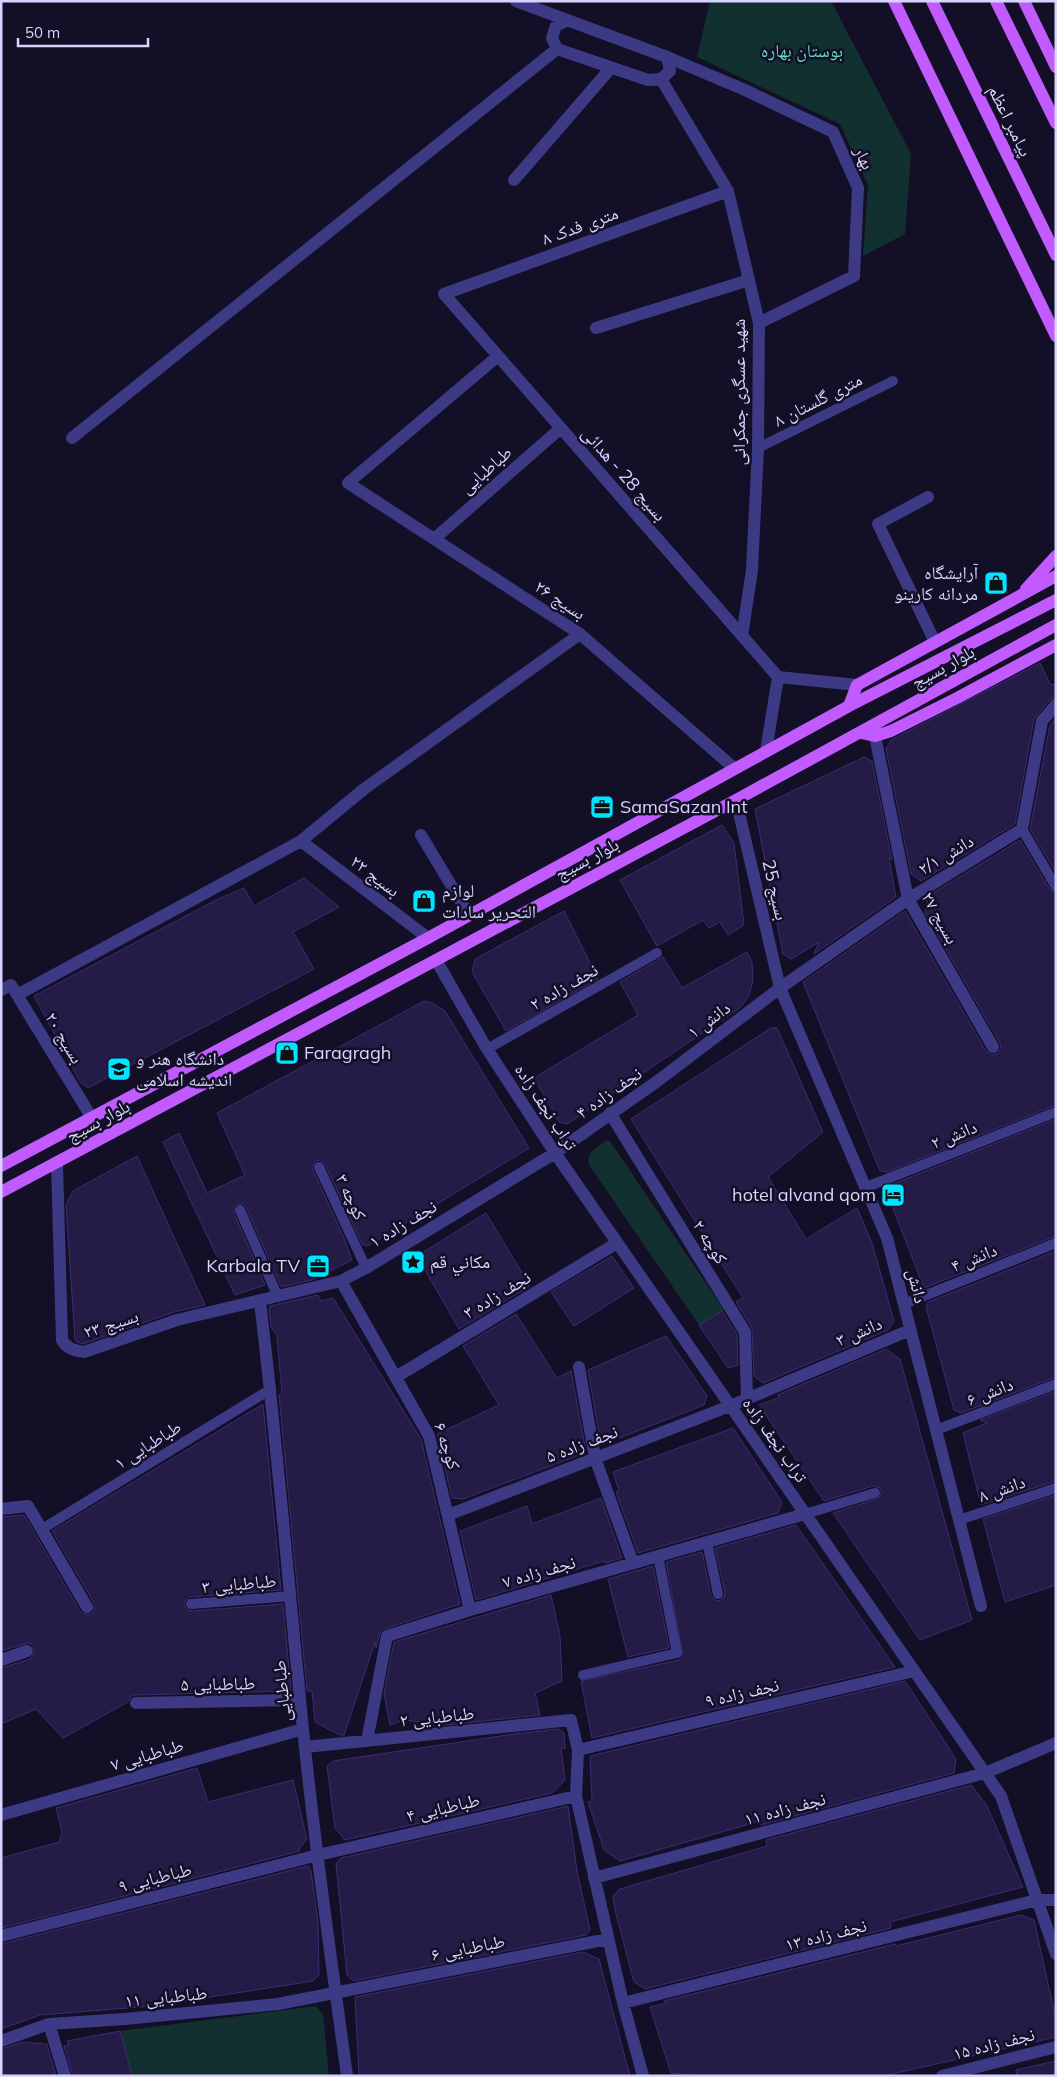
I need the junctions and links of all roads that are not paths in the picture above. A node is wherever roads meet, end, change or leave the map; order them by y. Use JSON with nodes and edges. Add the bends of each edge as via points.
{"nodes":[{"id":1,"x":516,"y":1,"type":"edge"},
{"id":2,"x":894,"y":1,"type":"edge"},
{"id":3,"x":932,"y":1,"type":"edge"},
{"id":4,"x":996,"y":1,"type":"edge"},
{"id":5,"x":1024,"y":1,"type":"edge"},
{"id":6,"x":937,"y":8,"type":"edge"},
{"id":7,"x":568,"y":20,"type":"junction"},
{"id":8,"x":557,"y":49,"type":"junction"},
{"id":9,"x":667,"y":57,"type":"junction"},
{"id":10,"x":1056,"y":67,"type":"edge"},
{"id":11,"x":610,"y":68,"type":"junction"},
{"id":12,"x":660,"y":79,"type":"junction"},
{"id":13,"x":1056,"y":123,"type":"edge"},
{"id":14,"x":514,"y":180,"type":"dead end"},
{"id":15,"x":728,"y":191,"type":"junction"},
{"id":16,"x":1056,"y":255,"type":"edge"},
{"id":17,"x":749,"y":280,"type":"junction"},
{"id":18,"x":444,"y":294,"type":"joint"},
{"id":19,"x":759,"y":323,"type":"junction"},
{"id":20,"x":596,"y":328,"type":"dead end"},
{"id":21,"x":1056,"y":336,"type":"edge"},
{"id":22,"x":498,"y":356,"type":"junction"},
{"id":23,"x":893,"y":381,"type":"dead end"},
{"id":24,"x":561,"y":428,"type":"junction"},
{"id":25,"x":72,"y":438,"type":"dead end"},
{"id":26,"x":758,"y":448,"type":"junction"},
{"id":27,"x":928,"y":497,"type":"dead end"},
{"id":28,"x":434,"y":539,"type":"junction"},
{"id":29,"x":1056,"y":556,"type":"edge"},
{"id":30,"x":1056,"y":576,"type":"edge"},
{"id":31,"x":1018,"y":596,"type":"junction"},
{"id":32,"x":1056,"y":600,"type":"edge"},
{"id":33,"x":1056,"y":625,"type":"edge"},
{"id":34,"x":580,"y":634,"type":"junction"},
{"id":35,"x":742,"y":636,"type":"junction"},
{"id":36,"x":934,"y":642,"type":"junction"},
{"id":37,"x":1056,"y":645,"type":"edge"},
{"id":38,"x":778,"y":677,"type":"junction"},
{"id":39,"x":857,"y":685,"type":"junction"},
{"id":40,"x":1056,"y":705,"type":"edge"},
{"id":41,"x":849,"y":706,"type":"junction"},
{"id":42,"x":861,"y":733,"type":"junction"},
{"id":43,"x":875,"y":736,"type":"junction"},
{"id":44,"x":766,"y":751,"type":"junction"},
{"id":45,"x":734,"y":768,"type":"junction"},
{"id":46,"x":736,"y":800,"type":"junction"},
{"id":47,"x":1022,"y":829,"type":"junction"},
{"id":48,"x":421,"y":835,"type":"dead end"},
{"id":49,"x":301,"y":841,"type":"junction"},
{"id":50,"x":1056,"y":887,"type":"edge"},
{"id":51,"x":908,"y":898,"type":"junction"},
{"id":52,"x":469,"y":915,"type":"junction"},
{"id":53,"x":428,"y":938,"type":"junction"},
{"id":54,"x":658,"y":953,"type":"dead end"},
{"id":55,"x":436,"y":960,"type":"junction"},
{"id":56,"x":780,"y":988,"type":"junction"},
{"id":57,"x":1,"y":990,"type":"edge"},
{"id":58,"x":17,"y":996,"type":"junction"},
{"id":59,"x":993,"y":1047,"type":"dead end"},
{"id":60,"x":487,"y":1049,"type":"junction"},
{"id":61,"x":659,"y":1080,"type":"joint"},
{"id":62,"x":1056,"y":1112,"type":"edge"},
{"id":63,"x":610,"y":1113,"type":"junction"},
{"id":64,"x":92,"y":1118,"type":"junction"},
{"id":65,"x":555,"y":1153,"type":"junction"},
{"id":66,"x":3,"y":1161,"type":"edge"},
{"id":67,"x":57,"y":1162,"type":"junction"},
{"id":68,"x":319,"y":1167,"type":"dead end"},
{"id":69,"x":864,"y":1188,"type":"junction"},
{"id":70,"x":1,"y":1192,"type":"edge"},
{"id":71,"x":240,"y":1210,"type":"dead end"},
{"id":72,"x":617,"y":1243,"type":"junction"},
{"id":73,"x":1056,"y":1243,"type":"edge"},
{"id":74,"x":366,"y":1268,"type":"junction"},
{"id":75,"x":342,"y":1281,"type":"junction"},
{"id":76,"x":278,"y":1297,"type":"junction"},
{"id":77,"x":260,"y":1302,"type":"junction"},
{"id":78,"x":904,"y":1304,"type":"junction"},
{"id":79,"x":910,"y":1330,"type":"junction"},
{"id":80,"x":578,"y":1367,"type":"dead end"},
{"id":81,"x":396,"y":1377,"type":"junction"},
{"id":82,"x":1056,"y":1384,"type":"edge"},
{"id":83,"x":271,"y":1389,"type":"junction"},
{"id":84,"x":747,"y":1399,"type":"junction"},
{"id":85,"x":730,"y":1406,"type":"junction"},
{"id":86,"x":936,"y":1430,"type":"junction"},
{"id":87,"x":595,"y":1458,"type":"junction"},
{"id":88,"x":1056,"y":1488,"type":"edge"},
{"id":89,"x":875,"y":1493,"type":"dead end"},
{"id":90,"x":1,"y":1510,"type":"edge"},
{"id":91,"x":805,"y":1514,"type":"junction"},
{"id":92,"x":448,"y":1515,"type":"junction"},
{"id":93,"x":959,"y":1520,"type":"junction"},
{"id":94,"x":42,"y":1529,"type":"junction"},
{"id":95,"x":707,"y":1542,"type":"junction"},
{"id":96,"x":658,"y":1556,"type":"junction"},
{"id":97,"x":633,"y":1563,"type":"junction"},
{"id":98,"x":718,"y":1594,"type":"dead end"},
{"id":99,"x":291,"y":1596,"type":"junction"},
{"id":100,"x":190,"y":1604,"type":"dead end"},
{"id":101,"x":981,"y":1606,"type":"dead end"},
{"id":102,"x":87,"y":1607,"type":"dead end"},
{"id":103,"x":470,"y":1610,"type":"junction"},
{"id":104,"x":27,"y":1651,"type":"dead end"},
{"id":105,"x":1,"y":1660,"type":"edge"},
{"id":106,"x":914,"y":1671,"type":"junction"},
{"id":107,"x":583,"y":1675,"type":"dead end"},
{"id":108,"x":300,"y":1700,"type":"junction"},
{"id":109,"x":136,"y":1703,"type":"dead end"},
{"id":110,"x":303,"y":1729,"type":"junction"},
{"id":111,"x":368,"y":1742,"type":"junction"},
{"id":112,"x":1056,"y":1743,"type":"edge"},
{"id":113,"x":306,"y":1747,"type":"junction"},
{"id":114,"x":578,"y":1750,"type":"junction"},
{"id":115,"x":985,"y":1773,"type":"junction"},
{"id":116,"x":576,"y":1796,"type":"junction"},
{"id":117,"x":1,"y":1815,"type":"edge"},
{"id":118,"x":318,"y":1855,"type":"junction"},
{"id":119,"x":594,"y":1878,"type":"junction"},
{"id":120,"x":1037,"y":1900,"type":"junction"},
{"id":121,"x":1056,"y":1900,"type":"edge"},
{"id":122,"x":1,"y":1936,"type":"edge"},
{"id":123,"x":608,"y":1939,"type":"junction"},
{"id":124,"x":1056,"y":1954,"type":"edge"},
{"id":125,"x":336,"y":1992,"type":"junction"},
{"id":126,"x":623,"y":2004,"type":"junction"},
{"id":127,"x":49,"y":2024,"type":"junction"},
{"id":128,"x":1,"y":2041,"type":"edge"},
{"id":129,"x":1056,"y":2047,"type":"edge"},
{"id":130,"x":65,"y":2076,"type":"edge"},
{"id":131,"x":347,"y":2076,"type":"edge"},
{"id":132,"x":643,"y":2076,"type":"edge"},
{"id":133,"x":942,"y":2076,"type":"edge"}],
"edges":[{"from":1,"to":7,"type":"street"},
{"from":2,"to":21,"type":"main road"},
{"from":3,"to":6,"type":"main road","name":"پیامبر اعظم"},
{"from":4,"to":13,"type":"main road"},
{"from":5,"to":10,"type":"main road"},
{"from":6,"to":16,"type":"main road","name":"پیامبر اعظم"},
{"from":7,"to":8,"type":"street","via":[[556,26],[552,38]]},
{"from":7,"to":9,"type":"street"},
{"from":8,"to":11,"type":"street"},
{"from":8,"to":25,"type":"street"},
{"from":9,"to":12,"type":"street","via":[[670,71]]},
{"from":9,"to":19,"type":"street","name":"بهار","via":[[833,132],[858,188],[854,276]]},
{"from":11,"to":12,"type":"street","via":[[648,80]]},
{"from":11,"to":14,"type":"street"},
{"from":12,"to":15,"type":"street","name":"شهید عسگری جمکرانی"},
{"from":15,"to":17,"type":"street","name":"شهید عسگری جمکرانی"},
{"from":15,"to":18,"type":"street","name":"۸ متری فدک"},
{"from":17,"to":19,"type":"street","name":"شهید عسگری جمکرانی"},
{"from":17,"to":20,"type":"street"},
{"from":18,"to":22,"type":"street","name":"بسیج 28 - هدائی"},
{"from":19,"to":26,"type":"street","name":"شهید عسگری جمکرانی"},
{"from":22,"to":24,"type":"street","name":"بسیج 28 - هدائی"},
{"from":22,"to":28,"type":"street","name":"بسیج ۲۶","via":[[348,483]]},
{"from":23,"to":26,"type":"lane","name":"۸ متری گلستان"},
{"from":24,"to":28,"type":"street","name":"طباطبایی"},
{"from":24,"to":35,"type":"street","name":"بسیج 28 - هدائی"},
{"from":26,"to":35,"type":"street","name":"شهید عسگری جمکرانی","via":[[752,570]]},
{"from":27,"to":36,"type":"street","via":[[878,524]]},
{"from":28,"to":34,"type":"street","name":"بسیج ۲۶"},
{"from":29,"to":31,"type":"main road"},
{"from":30,"to":31,"type":"main road"},
{"from":31,"to":36,"type":"main road"},
{"from":32,"to":41,"type":"main road","name":"بلوار بسیج"},
{"from":33,"to":42,"type":"main road","name":"بلوار بسیج"},
{"from":34,"to":45,"type":"street","name":"بسیج ۲۶"},
{"from":34,"to":49,"type":"street","via":[[364,789]]},
{"from":35,"to":38,"type":"street","name":"بسیج 28 - هدائی"},
{"from":36,"to":39,"type":"main road"},
{"from":37,"to":43,"type":"main road","via":[[958,698]]},
{"from":38,"to":39,"type":"street"},
{"from":38,"to":44,"type":"street"},
{"from":39,"to":41,"type":"main road"},
{"from":40,"to":47,"type":"street","via":[[1042,721]]},
{"from":41,"to":44,"type":"main road","name":"بلوار بسیج"},
{"from":42,"to":43,"type":"main road"},
{"from":42,"to":46,"type":"main road","name":"بلوار بسیج"},
{"from":43,"to":51,"type":"street","name":"بسیج ۲۷"},
{"from":44,"to":45,"type":"main road","name":"بلوار بسیج"},
{"from":45,"to":52,"type":"main road","name":"بلوار بسیج"},
{"from":46,"to":55,"type":"main road","name":"بلوار بسیج"},
{"from":46,"to":56,"type":"street","name":"بسیج 25"},
{"from":47,"to":50,"type":"lane"},
{"from":47,"to":51,"type":"street","name":"دانش ۲/۱"},
{"from":48,"to":52,"type":"street"},
{"from":49,"to":53,"type":"street","name":"بسیج ۲۲"},
{"from":49,"to":58,"type":"street"},
{"from":51,"to":56,"type":"street","name":"دانش ۲/۱"},
{"from":51,"to":59,"type":"street","name":"بسیج ۲۷"},
{"from":52,"to":53,"type":"main road","name":"بلوار بسیج"},
{"from":53,"to":64,"type":"main road","name":"بلوار بسیج"},
{"from":54,"to":60,"type":"lane","name":"نجف زاده ۲"},
{"from":55,"to":60,"type":"street","name":"تراب نجف زاده"},
{"from":55,"to":67,"type":"main road","name":"بلوار بسیج"},
{"from":56,"to":61,"type":"street","name":"دانش ۱"},
{"from":56,"to":69,"type":"street","name":"دانش"},
{"from":57,"to":58,"type":"street","via":[[11,985]]},
{"from":58,"to":64,"type":"street","name":"بسیج ۲۰"},
{"from":60,"to":65,"type":"street","name":"تراب نجف زاده"},
{"from":61,"to":63,"type":"street","name":"نجف زاده ۴"},
{"from":62,"to":69,"type":"lane","name":"دانش ۲"},
{"from":63,"to":65,"type":"street","name":"نجف زاده ۴"},
{"from":63,"to":84,"type":"street","name":"کوچه ۲","via":[[746,1332]]},
{"from":64,"to":66,"type":"main road","name":"بلوار بسیج"},
{"from":65,"to":72,"type":"street","name":"تراب نجف زاده"},
{"from":65,"to":74,"type":"street","name":"نجف زاده ۱"},
{"from":67,"to":70,"type":"main road","name":"بلوار بسیج"},
{"from":67,"to":77,"type":"street","name":"بسیج ۲۳","via":[[64,1344],[84,1352],[177,1320]]},
{"from":68,"to":74,"type":"lane","name":"کوچه ۳"},
{"from":69,"to":78,"type":"street","name":"دانش","via":[[887,1238]]},
{"from":71,"to":76,"type":"lane"},
{"from":72,"to":81,"type":"street","name":"نجف زاده ۳"},
{"from":72,"to":85,"type":"street","name":"تراب نجف زاده"},
{"from":73,"to":78,"type":"lane","name":"دانش ۴"},
{"from":74,"to":75,"type":"street","name":"نجف زاده ۱"},
{"from":75,"to":76,"type":"street","name":"نجف زاده ۱"},
{"from":75,"to":81,"type":"street","name":"کوچه ۶"},
{"from":76,"to":77,"type":"street","name":"نجف زاده ۱"},
{"from":77,"to":83,"type":"street","name":"طباطبایی"},
{"from":78,"to":79,"type":"street","name":"دانش"},
{"from":79,"to":84,"type":"street","name":"دانش ۳"},
{"from":79,"to":86,"type":"street","name":"دانش"},
{"from":80,"to":87,"type":"street"},
{"from":81,"to":92,"type":"street","name":"کوچه ۶","via":[[429,1436]]},
{"from":82,"to":86,"type":"lane","name":"دانش ۶"},
{"from":83,"to":94,"type":"lane","name":"طباطبایی ۱"},
{"from":83,"to":99,"type":"street","name":"طباطبایی"},
{"from":84,"to":85,"type":"street","name":"نجف زاده ۵"},
{"from":85,"to":87,"type":"street","name":"نجف زاده ۵"},
{"from":85,"to":91,"type":"street","name":"تراب نجف زاده"},
{"from":86,"to":93,"type":"street","name":"دانش"},
{"from":87,"to":92,"type":"street","name":"نجف زاده ۵"},
{"from":87,"to":97,"type":"street"},
{"from":88,"to":93,"type":"lane","name":"دانش ۸"},
{"from":89,"to":91,"type":"lane"},
{"from":90,"to":94,"type":"street","via":[[28,1506]]},
{"from":91,"to":95,"type":"street","name":"نجف زاده ۷"},
{"from":91,"to":106,"type":"street","name":"تراب نجف زاده"},
{"from":92,"to":103,"type":"street","name":"کوچه ۶"},
{"from":93,"to":101,"type":"street","name":"دانش"},
{"from":94,"to":102,"type":"street"},
{"from":95,"to":96,"type":"street","name":"نجف زاده ۷"},
{"from":95,"to":98,"type":"lane"},
{"from":96,"to":97,"type":"street","name":"نجف زاده ۷"},
{"from":96,"to":107,"type":"lane","via":[[677,1653]]},
{"from":97,"to":103,"type":"street","name":"نجف زاده ۷"},
{"from":99,"to":100,"type":"lane","name":"طباطبایی ۳"},
{"from":99,"to":108,"type":"street","name":"طباطبایی"},
{"from":103,"to":111,"type":"street","name":"نجف زاده ۷","via":[[387,1636]]},
{"from":104,"to":105,"type":"street"},
{"from":106,"to":114,"type":"street","name":"نجف زاده ۹"},
{"from":106,"to":115,"type":"street","name":"تراب نجف زاده"},
{"from":108,"to":109,"type":"street","name":"طباطبایی ۵"},
{"from":108,"to":110,"type":"street","name":"طباطبایی"},
{"from":110,"to":113,"type":"street","name":"طباطبایی"},
{"from":110,"to":117,"type":"street","name":"طباطبایی ۷"},
{"from":111,"to":113,"type":"street","name":"طباطبایی ۲"},
{"from":111,"to":114,"type":"street","name":"طباطبایی ۲","via":[[571,1720]]},
{"from":112,"to":115,"type":"street","name":"نجف زاده ۱۱"},
{"from":113,"to":118,"type":"street","name":"طباطبایی"},
{"from":114,"to":116,"type":"street"},
{"from":115,"to":119,"type":"street","name":"نجف زاده ۱۱"},
{"from":115,"to":120,"type":"street","name":"تراب نجف زاده","via":[[1001,1796]]},
{"from":116,"to":118,"type":"street","name":"طباطبایی ۴"},
{"from":116,"to":119,"type":"street"},
{"from":118,"to":122,"type":"street","name":"طباطبایی ۹"},
{"from":118,"to":125,"type":"street","name":"طباطبایی"},
{"from":119,"to":123,"type":"street"},
{"from":120,"to":121,"type":"street","name":"نجف زاده ۱۳"},
{"from":120,"to":124,"type":"street","name":"تراب نجف زاده"},
{"from":120,"to":126,"type":"street","name":"نجف زاده ۱۳"},
{"from":123,"to":125,"type":"street","name":"طباطبایی ۶"},
{"from":123,"to":126,"type":"street"},
{"from":125,"to":127,"type":"street","name":"طباطبایی ۱۱","via":[[278,2004]]},
{"from":125,"to":131,"type":"street","name":"طباطبایی"},
{"from":126,"to":132,"type":"street"},
{"from":127,"to":128,"type":"street","name":"طباطبایی ۱۱"},
{"from":127,"to":130,"type":"street"},
{"from":129,"to":133,"type":"street","name":"نجف زاده ۱۵"}]}
